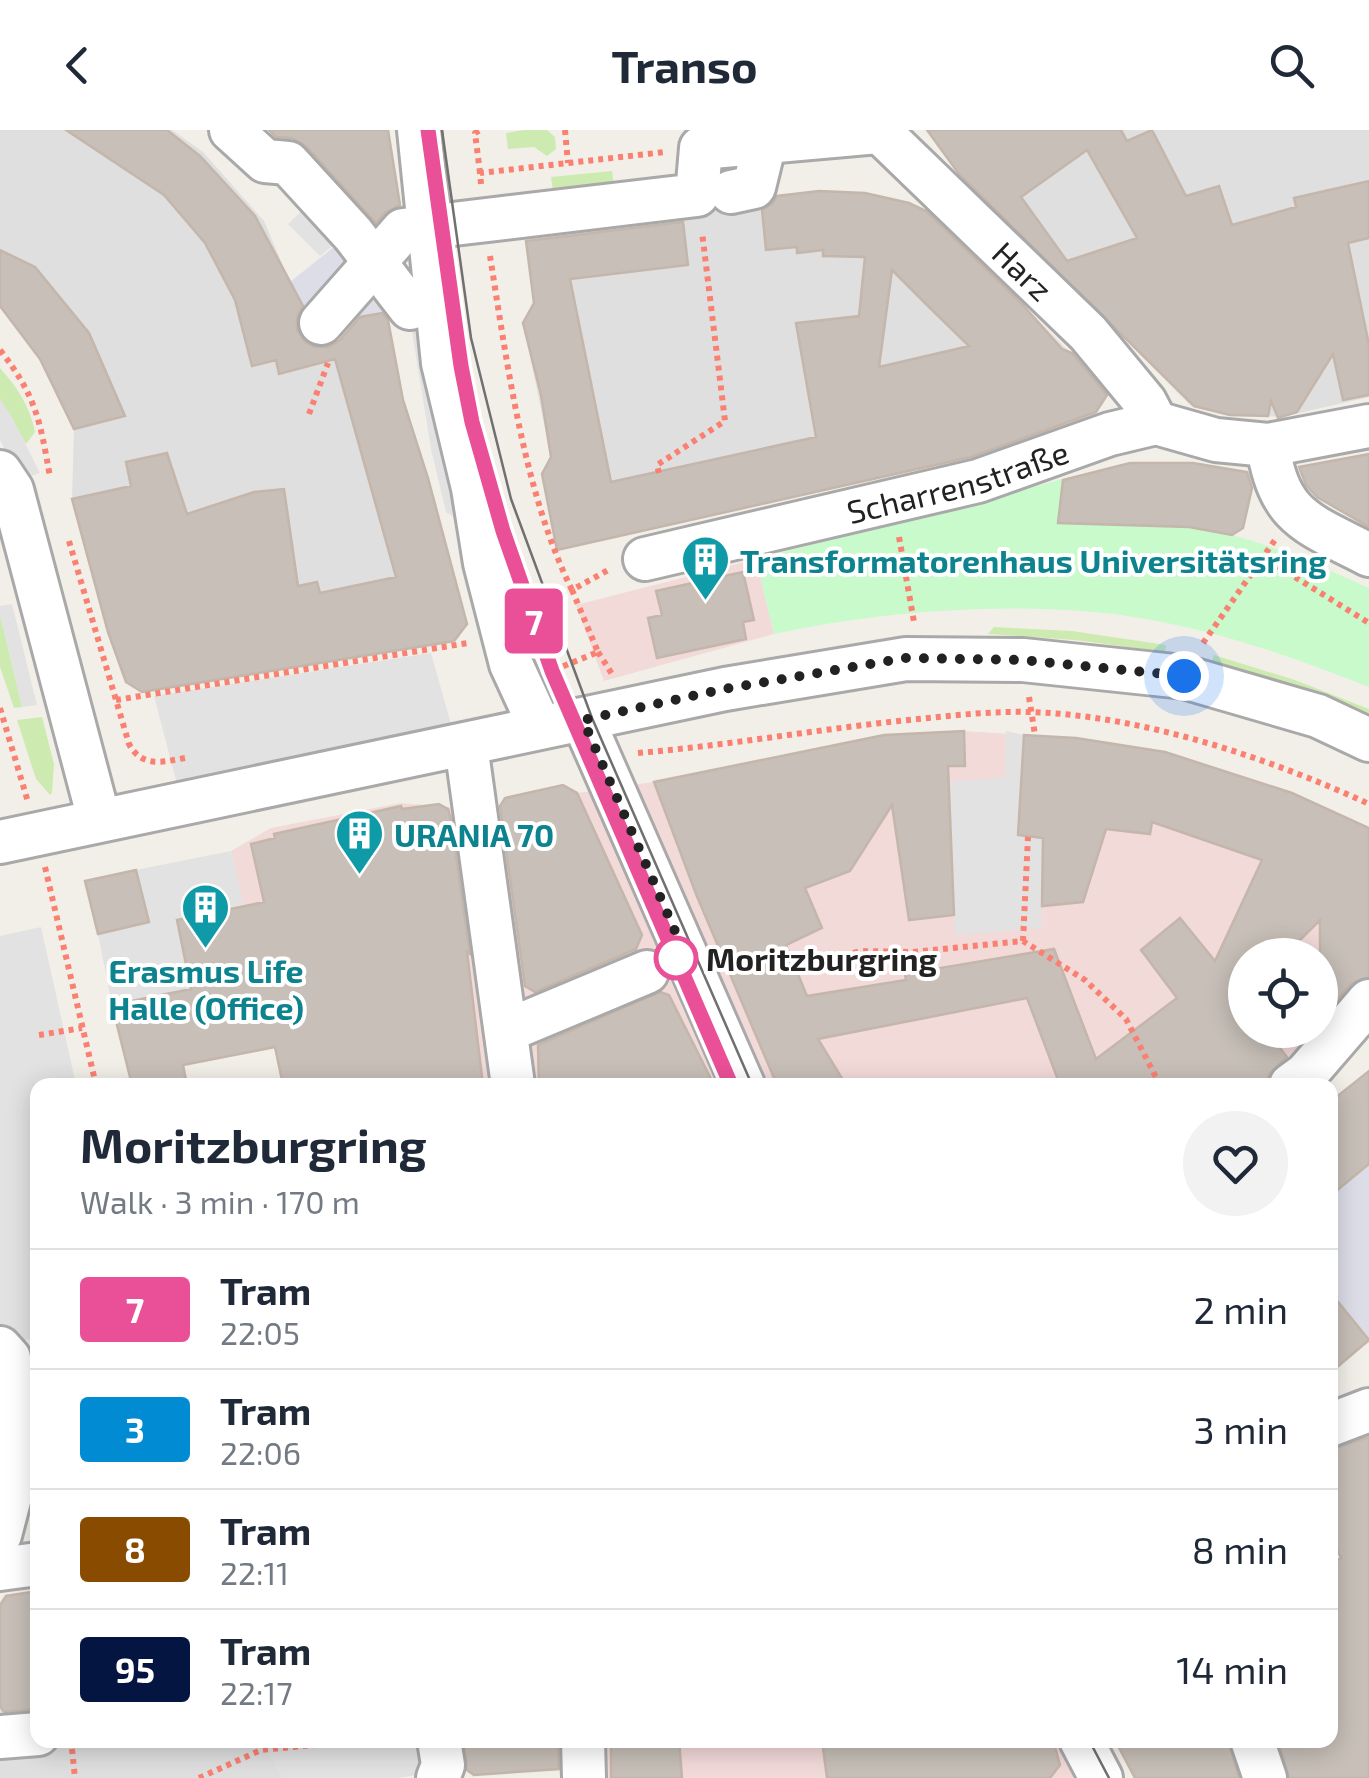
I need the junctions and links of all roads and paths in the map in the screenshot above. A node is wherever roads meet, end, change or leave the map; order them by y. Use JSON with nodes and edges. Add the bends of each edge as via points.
{"nodes":[{"id":1,"x":232,"y":130,"type":"edge"},
{"id":2,"x":419,"y":130,"type":"edge"},
{"id":3,"x":480,"y":130,"type":"edge"},
{"id":4,"x":565,"y":130,"type":"edge"},
{"id":5,"x":878,"y":131,"type":"edge"},
{"id":6,"x":733,"y":145,"type":"junction"},
{"id":7,"x":568,"y":163,"type":"junction"},
{"id":8,"x":480,"y":173,"type":"junction"},
{"id":9,"x":714,"y":193,"type":"junction"},
{"id":10,"x":484,"y":220,"type":"junction"},
{"id":11,"x":428,"y":228,"type":"junction"},
{"id":12,"x":364,"y":248,"type":"junction"},
{"id":13,"x":410,"y":308,"type":"dead end"},
{"id":14,"x":324,"y":343,"type":"joint"},
{"id":15,"x":0,"y":350,"type":"edge"},
{"id":16,"x":309,"y":414,"type":"dead end"},
{"id":17,"x":1156,"y":424,"type":"junction"},
{"id":18,"x":1369,"y":426,"type":"edge"},
{"id":19,"x":1268,"y":446,"type":"junction"},
{"id":20,"x":0,"y":472,"type":"edge"},
{"id":21,"x":658,"y":472,"type":"dead end"},
{"id":22,"x":55,"y":494,"type":"dead end"},
{"id":23,"x":893,"y":502,"type":"junction"},
{"id":24,"x":66,"y":531,"type":"dead end"},
{"id":25,"x":1369,"y":555,"type":"edge"},
{"id":26,"x":645,"y":559,"type":"joint"},
{"id":27,"x":572,"y":590,"type":"junction"},
{"id":28,"x":914,"y":622,"type":"dead end"},
{"id":29,"x":1369,"y":623,"type":"edge"},
{"id":30,"x":474,"y":642,"type":"dead end"},
{"id":31,"x":1202,"y":643,"type":"dead end"},
{"id":32,"x":517,"y":680,"type":"junction"},
{"id":33,"x":116,"y":700,"type":"junction"},
{"id":34,"x":0,"y":708,"type":"edge"},
{"id":35,"x":583,"y":720,"type":"junction"},
{"id":36,"x":540,"y":728,"type":"junction"},
{"id":37,"x":1369,"y":740,"type":"edge"},
{"id":38,"x":466,"y":745,"type":"junction"},
{"id":39,"x":184,"y":758,"type":"dead end"},
{"id":40,"x":601,"y":761,"type":"junction"},
{"id":41,"x":1369,"y":804,"type":"edge"},
{"id":42,"x":99,"y":819,"type":"junction"},
{"id":43,"x":1028,"y":836,"type":"dead end"},
{"id":44,"x":19,"y":838,"type":"edge"},
{"id":45,"x":1023,"y":940,"type":"junction"},
{"id":46,"x":795,"y":966,"type":"dead end"},
{"id":47,"x":647,"y":972,"type":"dead end"},
{"id":48,"x":1369,"y":1000,"type":"edge"},
{"id":49,"x":82,"y":1028,"type":"junction"},
{"id":50,"x":506,"y":1031,"type":"junction"},
{"id":51,"x":39,"y":1036,"type":"dead end"},
{"id":52,"x":94,"y":1078,"type":"edge"},
{"id":53,"x":511,"y":1078,"type":"edge"},
{"id":54,"x":739,"y":1078,"type":"edge"},
{"id":55,"x":1156,"y":1078,"type":"edge"},
{"id":56,"x":1301,"y":1078,"type":"edge"},
{"id":57,"x":16,"y":1353,"type":"edge"},
{"id":58,"x":1369,"y":1410,"type":"edge"},
{"id":59,"x":1338,"y":1422,"type":"edge"},
{"id":60,"x":0,"y":1536,"type":"edge"},
{"id":61,"x":30,"y":1565,"type":"edge"},
{"id":62,"x":0,"y":1569,"type":"edge"},
{"id":63,"x":30,"y":1735,"type":"edge"},
{"id":64,"x":0,"y":1737,"type":"edge"},
{"id":65,"x":72,"y":1748,"type":"edge"},
{"id":66,"x":282,"y":1748,"type":"edge"},
{"id":67,"x":583,"y":1748,"type":"edge"},
{"id":68,"x":1255,"y":1748,"type":"edge"},
{"id":69,"x":75,"y":1778,"type":"edge"},
{"id":70,"x":199,"y":1778,"type":"edge"},
{"id":71,"x":584,"y":1778,"type":"edge"},
{"id":72,"x":1265,"y":1778,"type":"edge"}],
"edges":[{"from":1,"to":12,"type":"street","via":[[265,161],[288,163]]},
{"from":2,"to":11,"type":"street"},
{"from":3,"to":8,"type":"path"},
{"from":4,"to":7,"type":"path"},
{"from":5,"to":6,"type":"street"},
{"from":5,"to":17,"type":"street","name":"Harz","via":[[1088,333]]},
{"from":6,"to":7,"type":"path"},
{"from":6,"to":9,"type":"street"},
{"from":6,"to":9,"type":"street","via":[[754,186]]},
{"from":7,"to":8,"type":"path"},
{"from":8,"to":10,"type":"path"},
{"from":9,"to":10,"type":"street"},
{"from":9,"to":21,"type":"path","via":[[725,420],[658,465]]},
{"from":10,"to":11,"type":"street"},
{"from":10,"to":27,"type":"path","via":[[532,471],[552,550]]},
{"from":11,"to":12,"type":"street","via":[[404,230]]},
{"from":11,"to":32,"type":"street","via":[[443,363]]},
{"from":12,"to":13,"type":"street"},
{"from":12,"to":14,"type":"street"},
{"from":14,"to":16,"type":"path"},
{"from":15,"to":22,"type":"path","via":[[36,405]]},
{"from":17,"to":19,"type":"street","name":"Scharrenstraße"},
{"from":17,"to":23,"type":"street","name":"Scharrenstraße"},
{"from":18,"to":19,"type":"street","name":"Scharrenstraße"},
{"from":19,"to":25,"type":"street","via":[[1272,476],[1295,516]]},
{"from":20,"to":42,"type":"street","via":[[12,490]]},
{"from":23,"to":26,"type":"street","name":"Scharrenstraße"},
{"from":23,"to":28,"type":"path"},
{"from":24,"to":33,"type":"path"},
{"from":26,"to":27,"type":"path","via":[[600,571]]},
{"from":27,"to":32,"type":"path","via":[[598,652]]},
{"from":29,"to":31,"type":"path","via":[[1261,556]]},
{"from":30,"to":33,"type":"path"},
{"from":32,"to":36,"type":"street"},
{"from":33,"to":39,"type":"path","via":[[134,753],[155,763]]},
{"from":34,"to":44,"type":"path"},
{"from":35,"to":36,"type":"street"},
{"from":35,"to":37,"type":"street","via":[[906,658],[1023,660],[1184,676],[1318,716]]},
{"from":35,"to":40,"type":"street"},
{"from":36,"to":38,"type":"street"},
{"from":38,"to":42,"type":"street"},
{"from":38,"to":50,"type":"street"},
{"from":40,"to":41,"type":"path","via":[[873,723],[1032,712],[1209,743]]},
{"from":40,"to":54,"type":"street"},
{"from":42,"to":44,"type":"street"},
{"from":43,"to":45,"type":"path"},
{"from":44,"to":49,"type":"path"},
{"from":45,"to":46,"type":"path","via":[[861,951]]},
{"from":45,"to":55,"type":"path","via":[[1126,1018]]},
{"from":47,"to":50,"type":"street"},
{"from":48,"to":56,"type":"street"},
{"from":49,"to":51,"type":"path"},
{"from":49,"to":52,"type":"path"},
{"from":50,"to":53,"type":"street"},
{"from":57,"to":60,"type":"street","via":[[22,1454]]},
{"from":58,"to":59,"type":"street"},
{"from":61,"to":62,"type":"street"},
{"from":63,"to":64,"type":"street"},
{"from":65,"to":69,"type":"path"},
{"from":66,"to":70,"type":"path","via":[[261,1750]]},
{"from":67,"to":71,"type":"street"},
{"from":68,"to":72,"type":"street"}]}
